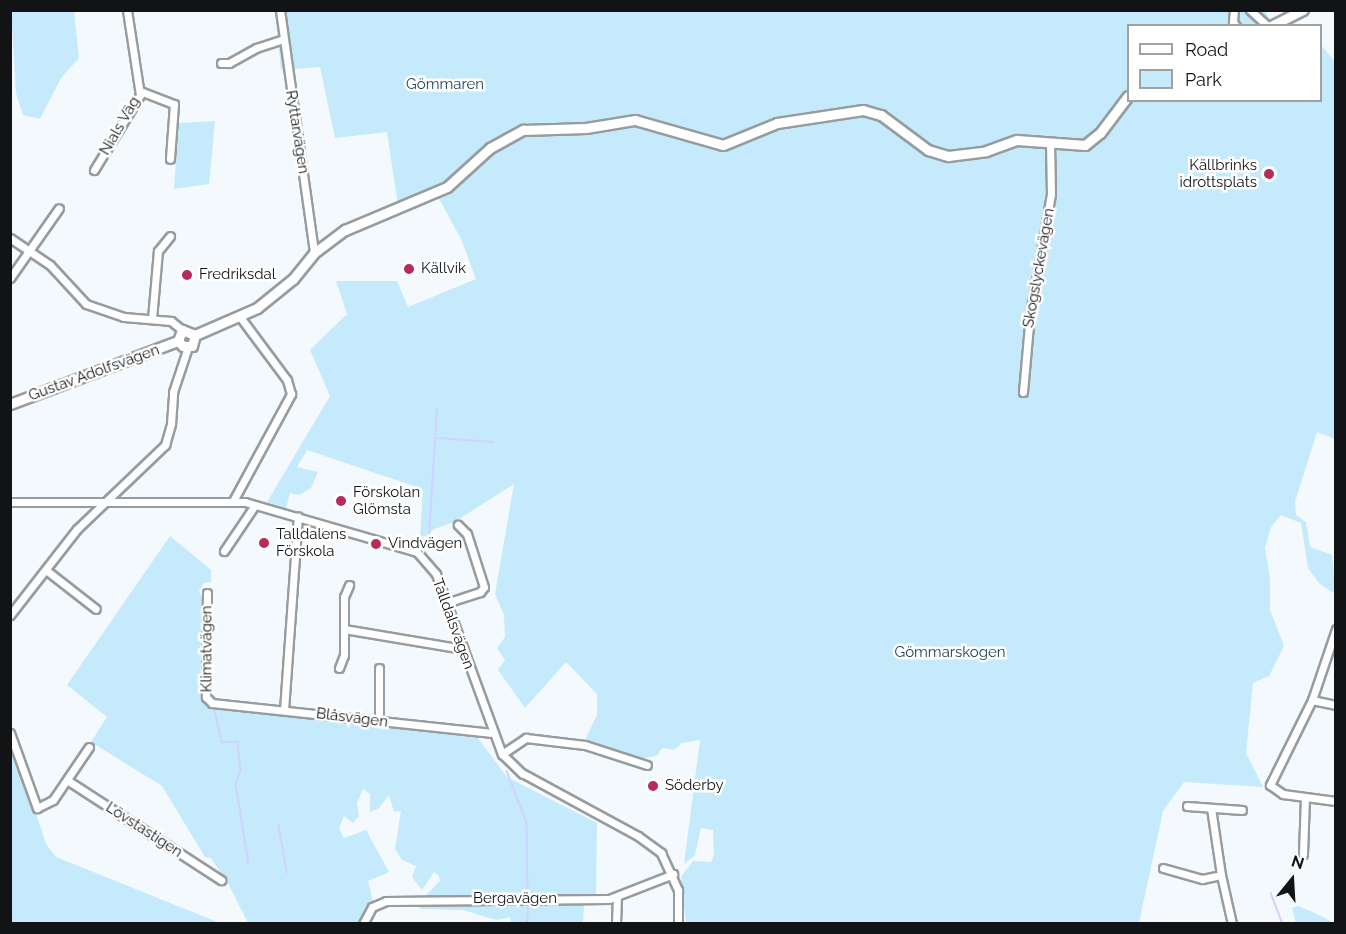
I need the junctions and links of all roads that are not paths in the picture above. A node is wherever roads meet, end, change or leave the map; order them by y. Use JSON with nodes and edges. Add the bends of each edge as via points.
{"nodes":[{"id":1,"x":128,"y":10,"type":"edge"},
{"id":2,"x":280,"y":10,"type":"edge"},
{"id":3,"x":1250,"y":10,"type":"edge"},
{"id":4,"x":1303,"y":10,"type":"edge"},
{"id":5,"x":1267,"y":24,"type":"edge"},
{"id":6,"x":1273,"y":24,"type":"edge"},
{"id":7,"x":284,"y":39,"type":"junction"},
{"id":8,"x":222,"y":63,"type":"dead end"},
{"id":9,"x":140,"y":91,"type":"junction"},
{"id":10,"x":1127,"y":97,"type":"edge"},
{"id":11,"x":1050,"y":143,"type":"junction"},
{"id":12,"x":170,"y":159,"type":"dead end"},
{"id":13,"x":94,"y":170,"type":"dead end"},
{"id":14,"x":59,"y":208,"type":"dead end"},
{"id":15,"x":170,"y":236,"type":"dead end"},
{"id":16,"x":10,"y":238,"type":"edge"},
{"id":17,"x":30,"y":250,"type":"junction"},
{"id":18,"x":314,"y":253,"type":"junction"},
{"id":19,"x":10,"y":278,"type":"edge"},
{"id":20,"x":240,"y":317,"type":"junction"},
{"id":21,"x":152,"y":319,"type":"junction"},
{"id":22,"x":182,"y":330,"type":"junction"},
{"id":23,"x":195,"y":334,"type":"junction"},
{"id":24,"x":178,"y":342,"type":"junction"},
{"id":25,"x":188,"y":347,"type":"junction"},
{"id":26,"x":1023,"y":392,"type":"dead end"},
{"id":27,"x":10,"y":404,"type":"edge"},
{"id":28,"x":10,"y":501,"type":"edge"},
{"id":29,"x":233,"y":501,"type":"junction"},
{"id":30,"x":105,"y":502,"type":"junction"},
{"id":31,"x":255,"y":505,"type":"junction"},
{"id":32,"x":298,"y":518,"type":"junction"},
{"id":33,"x":458,"y":525,"type":"dead end"},
{"id":34,"x":224,"y":551,"type":"dead end"},
{"id":35,"x":46,"y":570,"type":"junction"},
{"id":36,"x":349,"y":585,"type":"dead end"},
{"id":37,"x":207,"y":593,"type":"dead end"},
{"id":38,"x":446,"y":603,"type":"junction"},
{"id":39,"x":96,"y":609,"type":"dead end"},
{"id":40,"x":10,"y":615,"type":"edge"},
{"id":41,"x":344,"y":629,"type":"junction"},
{"id":42,"x":1335,"y":629,"type":"edge"},
{"id":43,"x":463,"y":649,"type":"junction"},
{"id":44,"x":339,"y":668,"type":"dead end"},
{"id":45,"x":379,"y":668,"type":"dead end"},
{"id":46,"x":1312,"y":700,"type":"junction"},
{"id":47,"x":212,"y":703,"type":"joint"},
{"id":48,"x":1335,"y":705,"type":"edge"},
{"id":49,"x":284,"y":710,"type":"junction"},
{"id":50,"x":379,"y":721,"type":"junction"},
{"id":51,"x":10,"y":733,"type":"edge"},
{"id":52,"x":492,"y":733,"type":"junction"},
{"id":53,"x":89,"y":747,"type":"dead end"},
{"id":54,"x":502,"y":754,"type":"junction"},
{"id":55,"x":647,"y":765,"type":"dead end"},
{"id":56,"x":67,"y":780,"type":"junction"},
{"id":57,"x":1305,"y":797,"type":"junction"},
{"id":58,"x":1335,"y":801,"type":"edge"},
{"id":59,"x":1187,"y":806,"type":"dead end"},
{"id":60,"x":1211,"y":808,"type":"junction"},
{"id":61,"x":1242,"y":810,"type":"dead end"},
{"id":62,"x":1303,"y":854,"type":"dead end"},
{"id":63,"x":1163,"y":868,"type":"dead end"},
{"id":64,"x":673,"y":874,"type":"junction"},
{"id":65,"x":1221,"y":875,"type":"junction"},
{"id":66,"x":221,"y":880,"type":"dead end"},
{"id":67,"x":617,"y":897,"type":"junction"},
{"id":68,"x":363,"y":924,"type":"edge"},
{"id":69,"x":616,"y":924,"type":"edge"},
{"id":70,"x":678,"y":924,"type":"edge"},
{"id":71,"x":1232,"y":924,"type":"edge"}],
"edges":[{"from":1,"to":9,"type":"street","name":"Nials Väg"},
{"from":2,"to":7,"type":"street","name":"Ryttarvägen"},
{"from":3,"to":5,"type":"street"},
{"from":4,"to":6,"type":"street"},
{"from":7,"to":8,"type":"street"},
{"from":7,"to":18,"type":"street","name":"Ryttarvägen"},
{"from":9,"to":12,"type":"street","via":[[174,104]]},
{"from":9,"to":13,"type":"street","name":"Nials Väg","via":[[136,105]]},
{"from":10,"to":11,"type":"street","via":[[1089,142],[1073,146]]},
{"from":11,"to":18,"type":"street","via":[[1017,140],[980,153],[941,155],[887,118],[863,110],[777,123],[723,146],[635,120],[586,128],[530,128],[490,148],[447,187],[364,219]]},
{"from":11,"to":26,"type":"street","name":"Skogslyckevägen","via":[[1052,194],[1030,313]]},
{"from":14,"to":17,"type":"street"},
{"from":15,"to":21,"type":"street","via":[[158,251]]},
{"from":16,"to":17,"type":"street"},
{"from":17,"to":19,"type":"street"},
{"from":17,"to":21,"type":"street","via":[[55,269],[86,304],[124,317]]},
{"from":18,"to":20,"type":"street","via":[[280,291]]},
{"from":20,"to":23,"type":"street"},
{"from":20,"to":29,"type":"street","via":[[287,380],[291,394]]},
{"from":21,"to":22,"type":"street","via":[[171,321]]},
{"from":22,"to":23,"type":"street"},
{"from":22,"to":24,"type":"street"},
{"from":23,"to":25,"type":"street","via":[[195,341]]},
{"from":24,"to":25,"type":"street"},
{"from":24,"to":27,"type":"street","name":"Gustav Adolfsvägen"},
{"from":25,"to":30,"type":"street","via":[[173,392],[165,445]]},
{"from":28,"to":30,"type":"street","name":"Talldalsvägen"},
{"from":29,"to":30,"type":"street","name":"Talldalsvägen"},
{"from":29,"to":31,"type":"street","name":"Talldalsvägen"},
{"from":30,"to":35,"type":"street","via":[[72,535]]},
{"from":31,"to":32,"type":"street","name":"Talldalsvägen"},
{"from":31,"to":34,"type":"street"},
{"from":32,"to":38,"type":"street","name":"Talldalsvägen","via":[[417,552],[431,566]]},
{"from":32,"to":49,"type":"street"},
{"from":33,"to":38,"type":"street","via":[[466,534],[484,587],[480,592]]},
{"from":35,"to":39,"type":"street"},
{"from":35,"to":40,"type":"street"},
{"from":36,"to":41,"type":"street","via":[[344,597]]},
{"from":37,"to":47,"type":"street","name":"Klimatvägen","via":[[206,698]]},
{"from":38,"to":43,"type":"street","name":"Talldalsvägen"},
{"from":41,"to":43,"type":"street"},
{"from":41,"to":44,"type":"street","via":[[344,655]]},
{"from":42,"to":46,"type":"street"},
{"from":43,"to":52,"type":"street","name":"Talldalsvägen"},
{"from":45,"to":50,"type":"street"},
{"from":46,"to":48,"type":"street"},
{"from":46,"to":57,"type":"street","via":[[1270,780],[1271,789]]},
{"from":47,"to":49,"type":"street","name":"Blåsvägen"},
{"from":49,"to":50,"type":"street","name":"Blåsvägen"},
{"from":50,"to":52,"type":"street","name":"Blåsvägen"},
{"from":51,"to":56,"type":"street","via":[[36,808],[48,805]]},
{"from":52,"to":54,"type":"street","name":"Talldalsvägen"},
{"from":53,"to":56,"type":"street"},
{"from":54,"to":55,"type":"street","via":[[526,738],[585,745]]},
{"from":54,"to":64,"type":"street","name":"Talldalsvägen","via":[[522,773],[649,843]]},
{"from":56,"to":66,"type":"street","name":"Lövstastigen"},
{"from":57,"to":58,"type":"street"},
{"from":57,"to":62,"type":"street"},
{"from":59,"to":60,"type":"street"},
{"from":60,"to":61,"type":"street"},
{"from":60,"to":65,"type":"street"},
{"from":63,"to":65,"type":"street","via":[[1202,879]]},
{"from":64,"to":67,"type":"street","name":"Bergavägen"},
{"from":64,"to":70,"type":"street","name":"Talldalsvägen","via":[[679,896]]},
{"from":65,"to":71,"type":"street"},
{"from":67,"to":68,"type":"street","name":"Bergavägen","via":[[386,901],[372,908]]},
{"from":67,"to":69,"type":"street"}]}
